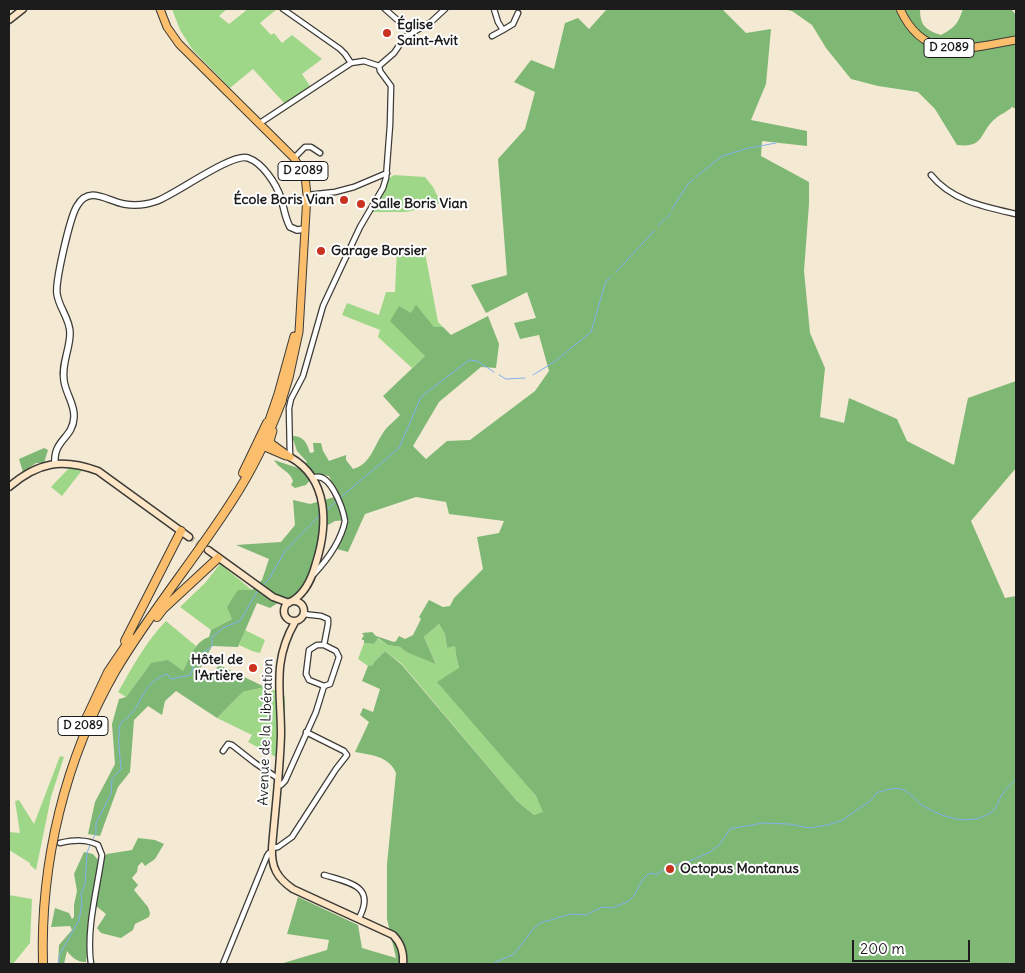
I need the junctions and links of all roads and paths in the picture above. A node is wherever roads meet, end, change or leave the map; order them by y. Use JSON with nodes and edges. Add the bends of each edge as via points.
{"nodes":[{"id":1,"x":23,"y":9,"type":"edge"},
{"id":2,"x":160,"y":9,"type":"edge"},
{"id":3,"x":283,"y":9,"type":"edge"},
{"id":4,"x":385,"y":9,"type":"edge"},
{"id":5,"x":445,"y":9,"type":"edge"},
{"id":6,"x":494,"y":9,"type":"edge"},
{"id":7,"x":900,"y":9,"type":"edge"},
{"id":8,"x":518,"y":13,"type":"dead end"},
{"id":9,"x":9,"y":20,"type":"edge"},
{"id":10,"x":502,"y":30,"type":"junction"},
{"id":11,"x":412,"y":33,"type":"junction"},
{"id":12,"x":492,"y":36,"type":"dead end"},
{"id":13,"x":1016,"y":40,"type":"edge"},
{"id":14,"x":351,"y":63,"type":"junction"},
{"id":15,"x":378,"y":67,"type":"junction"},
{"id":16,"x":260,"y":123,"type":"junction"},
{"id":17,"x":320,"y":153,"type":"dead end"},
{"id":18,"x":294,"y":158,"type":"junction"},
{"id":19,"x":387,"y":173,"type":"junction"},
{"id":20,"x":931,"y":175,"type":"dead end"},
{"id":21,"x":307,"y":195,"type":"junction"},
{"id":22,"x":1016,"y":214,"type":"edge"},
{"id":23,"x":305,"y":229,"type":"junction"},
{"id":24,"x":300,"y":296,"type":"junction"},
{"id":25,"x":282,"y":400,"type":"junction"},
{"id":26,"x":267,"y":424,"type":"junction"},
{"id":27,"x":263,"y":445,"type":"junction"},
{"id":28,"x":290,"y":456,"type":"junction"},
{"id":29,"x":55,"y":464,"type":"junction"},
{"id":30,"x":313,"y":478,"type":"junction"},
{"id":31,"x":9,"y":487,"type":"edge"},
{"id":32,"x":181,"y":531,"type":"junction"},
{"id":33,"x":189,"y":537,"type":"tunnel mouth"},
{"id":34,"x":208,"y":550,"type":"tunnel mouth"},
{"id":35,"x":218,"y":558,"type":"junction"},
{"id":36,"x":313,"y":575,"type":"junction"},
{"id":37,"x":308,"y":584,"type":"junction"},
{"id":38,"x":274,"y":597,"type":"junction"},
{"id":39,"x":290,"y":602,"type":"junction"},
{"id":40,"x":302,"y":607,"type":"junction"},
{"id":41,"x":284,"y":612,"type":"junction"},
{"id":42,"x":303,"y":614,"type":"junction"},
{"id":43,"x":287,"y":619,"type":"junction"},
{"id":44,"x":295,"y":622,"type":"junction"},
{"id":45,"x":287,"y":635,"type":"junction"},
{"id":46,"x":324,"y":645,"type":"junction"},
{"id":47,"x":112,"y":671,"type":"junction"},
{"id":48,"x":324,"y":686,"type":"junction"},
{"id":49,"x":306,"y":732,"type":"junction"},
{"id":50,"x":223,"y":751,"type":"dead end"},
{"id":51,"x":281,"y":779,"type":"junction"},
{"id":52,"x":60,"y":843,"type":"dead end"},
{"id":53,"x":272,"y":851,"type":"junction"},
{"id":54,"x":324,"y":875,"type":"dead end"},
{"id":55,"x":359,"y":918,"type":"junction"},
{"id":56,"x":403,"y":962,"type":"edge"},
{"id":57,"x":38,"y":964,"type":"edge"},
{"id":58,"x":43,"y":964,"type":"edge"},
{"id":59,"x":91,"y":964,"type":"edge"},
{"id":60,"x":223,"y":964,"type":"edge"}],
"edges":[{"from":1,"to":9,"type":"main road"},
{"from":2,"to":16,"type":"main road","number":"D 2089","via":[[171,34]]},
{"from":3,"to":14,"type":"street","via":[[340,49]]},
{"from":4,"to":11,"type":"street"},
{"from":5,"to":11,"type":"street"},
{"from":6,"to":10,"type":"street"},
{"from":7,"to":13,"type":"main road","number":"D 2089","via":[[915,33],[945,48],[959,49]]},
{"from":8,"to":10,"type":"street","via":[[513,24]]},
{"from":10,"to":12,"type":"street"},
{"from":11,"to":15,"type":"street"},
{"from":14,"to":15,"type":"street","via":[[364,62]]},
{"from":14,"to":16,"type":"street"},
{"from":15,"to":19,"type":"street","via":[[391,86]]},
{"from":16,"to":18,"type":"main road","number":"D 2089"},
{"from":17,"to":18,"type":"street","via":[[305,147]]},
{"from":18,"to":21,"type":"main road","number":"D 2089","via":[[305,176]]},
{"from":19,"to":21,"type":"street","via":[[354,188]]},
{"from":19,"to":28,"type":"street","via":[[383,188],[360,227],[323,306],[303,376],[291,399]]},
{"from":20,"to":22,"type":"street","via":[[946,190],[974,204]]},
{"from":21,"to":23,"type":"main road","number":"D 2089"},
{"from":23,"to":24,"type":"main road","number":"D 2089"},
{"from":23,"to":29,"type":"street","via":[[290,227],[279,193],[268,176],[256,162],[243,157],[146,204],[122,204],[95,195],[81,201],[73,214],[56,286],[69,326],[63,367],[74,415],[72,428],[57,446]]},
{"from":24,"to":25,"type":"main road","number":"D 2089","via":[[299,332]]},
{"from":24,"to":26,"type":"main road","number":"D 2089","via":[[294,338]]},
{"from":25,"to":27,"type":"highway","number":"D 2089"},
{"from":25,"to":28,"type":"main road","via":[[270,441]]},
{"from":26,"to":27,"type":"main road"},
{"from":26,"to":47,"type":"highway","number":"D 2089","via":[[229,498]]},
{"from":27,"to":28,"type":"main road","via":[[273,452]]},
{"from":27,"to":47,"type":"highway","number":"D 2089","via":[[233,500]]},
{"from":28,"to":30,"type":"main road"},
{"from":29,"to":31,"type":"main road","via":[[34,469]]},
{"from":29,"to":32,"type":"main road","via":[[81,465],[98,472]]},
{"from":30,"to":36,"type":"main road","via":[[323,502],[324,526]]},
{"from":30,"to":36,"type":"street","via":[[318,476],[328,480],[345,522],[337,542]]},
{"from":32,"to":33,"type":"main road"},
{"from":32,"to":47,"type":"highway"},
{"from":34,"to":35,"type":"main road"},
{"from":35,"to":38,"type":"main road"},
{"from":35,"to":47,"type":"highway","via":[[163,610]]},
{"from":36,"to":37,"type":"main road"},
{"from":37,"to":39,"type":"main road","via":[[300,596]]},
{"from":37,"to":40,"type":"main road"},
{"from":38,"to":39,"type":"main road"},
{"from":38,"to":41,"type":"main road"},
{"from":39,"to":40,"type":"main road","via":[[297,602]]},
{"from":39,"to":41,"type":"main road"},
{"from":40,"to":42,"type":"main road"},
{"from":41,"to":43,"type":"main road"},
{"from":42,"to":44,"type":"main road"},
{"from":42,"to":46,"type":"street","via":[[328,619]]},
{"from":43,"to":44,"type":"main road"},
{"from":43,"to":45,"type":"main road","name":"Avenue de la Libération"},
{"from":44,"to":45,"type":"main road","name":"Avenue de la Libération"},
{"from":45,"to":51,"type":"main road","name":"Avenue de la Libération","via":[[279,666]]},
{"from":46,"to":48,"type":"street","via":[[336,651],[339,657],[332,681]]},
{"from":46,"to":48,"type":"street","via":[[317,644],[310,650],[306,674],[309,680]]},
{"from":47,"to":57,"type":"highway","number":"D 2089","via":[[75,746],[53,816],[41,884]]},
{"from":47,"to":58,"type":"highway","number":"D 2089","via":[[80,748],[58,815],[46,884]]},
{"from":48,"to":49,"type":"street"},
{"from":49,"to":51,"type":"street"},
{"from":49,"to":53,"type":"street","via":[[348,755],[292,837]]},
{"from":50,"to":51,"type":"street","via":[[228,744],[232,745]]},
{"from":51,"to":53,"type":"main road","name":"Avenue de la Libération","via":[[277,786]]},
{"from":52,"to":59,"type":"street","via":[[89,840],[98,845],[102,855],[89,946]]},
{"from":53,"to":55,"type":"main road","name":"Avenue de la Libération","via":[[275,870],[284,883]]},
{"from":53,"to":60,"type":"street","via":[[267,856]]},
{"from":54,"to":55,"type":"street","via":[[362,889],[366,898]]},
{"from":55,"to":56,"type":"main road","name":"Avenue de la Libération","via":[[393,935],[401,945]]}]}
